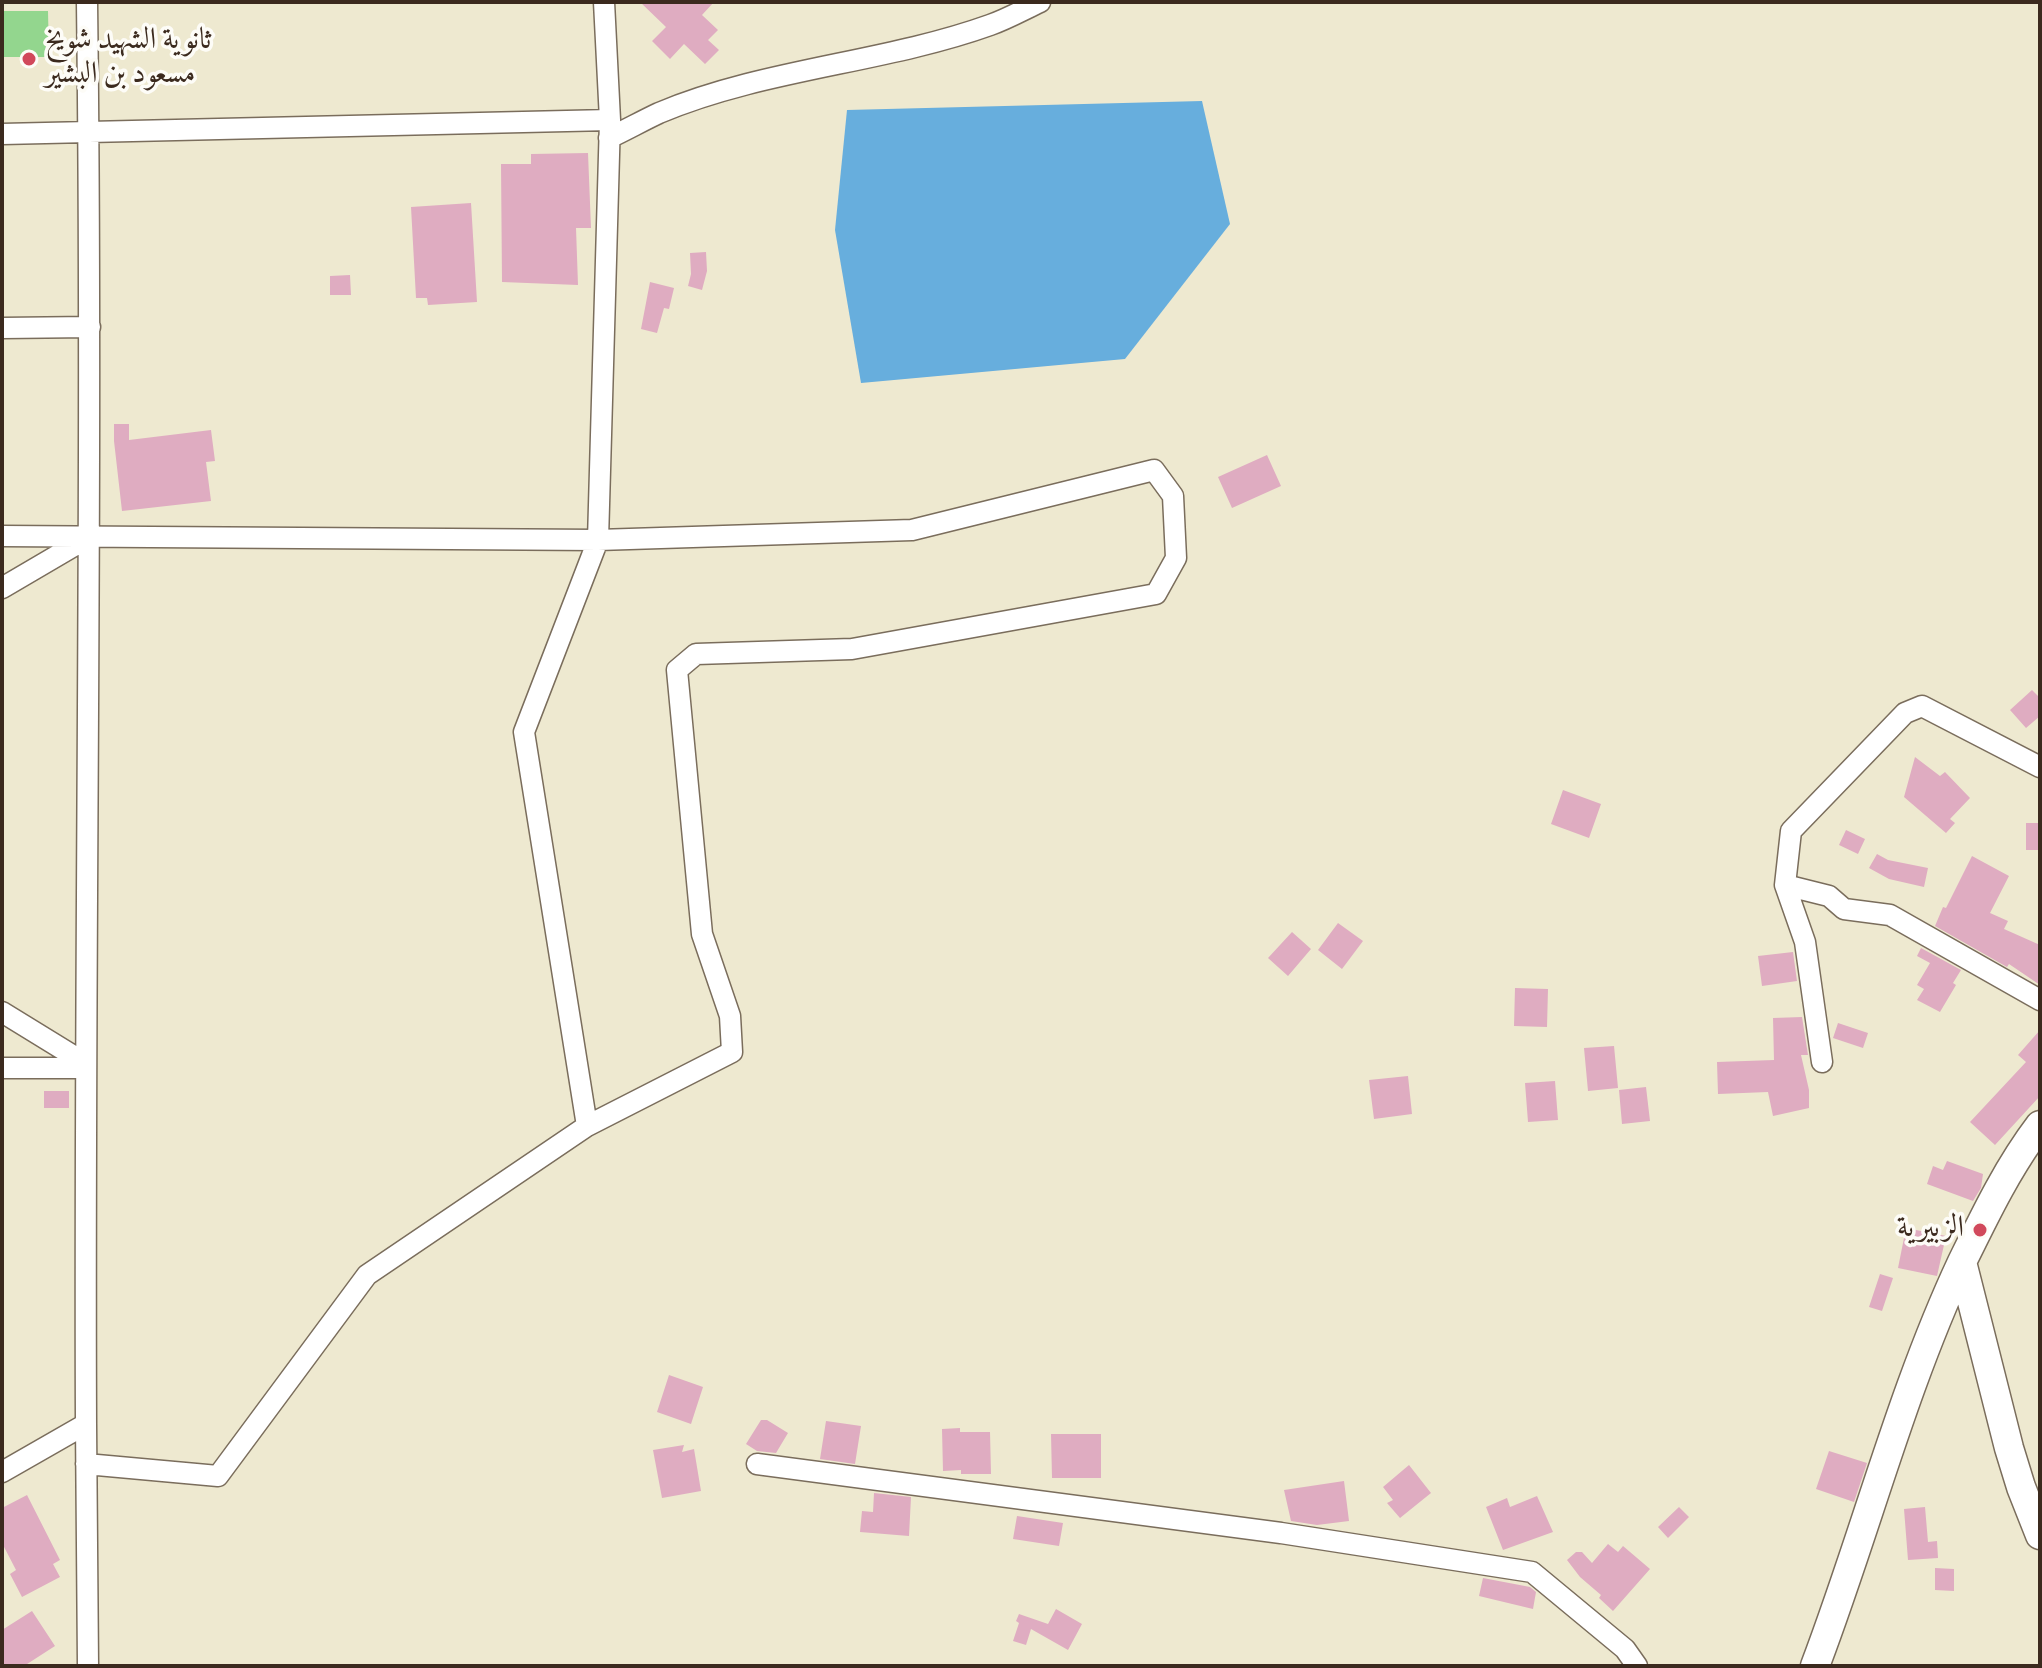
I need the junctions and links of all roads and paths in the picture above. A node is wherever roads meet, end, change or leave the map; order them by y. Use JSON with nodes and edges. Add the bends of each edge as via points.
{"nodes":[{"id":1,"x":87,"y":2,"type":"edge"},
{"id":2,"x":604,"y":2,"type":"edge"},
{"id":3,"x":1040,"y":2,"type":"edge"},
{"id":4,"x":610,"y":129,"type":"junction"},
{"id":5,"x":89,"y":132,"type":"junction"},
{"id":6,"x":2,"y":134,"type":"edge"},
{"id":7,"x":90,"y":327,"type":"junction"},
{"id":8,"x":2,"y":328,"type":"edge"},
{"id":9,"x":2,"y":536,"type":"edge"},
{"id":10,"x":89,"y":537,"type":"junction"},
{"id":11,"x":598,"y":540,"type":"junction"},
{"id":12,"x":2,"y":588,"type":"edge"},
{"id":13,"x":2040,"y":767,"type":"edge"},
{"id":14,"x":1785,"y":885,"type":"junction"},
{"id":15,"x":2040,"y":1000,"type":"edge"},
{"id":16,"x":2,"y":1012,"type":"edge"},
{"id":17,"x":1822,"y":1062,"type":"dead end"},
{"id":18,"x":85,"y":1066,"type":"junction"},
{"id":19,"x":2,"y":1068,"type":"edge"},
{"id":20,"x":2040,"y":1125,"type":"edge"},
{"id":21,"x":587,"y":1126,"type":"junction"},
{"id":22,"x":1962,"y":1262,"type":"junction"},
{"id":23,"x":86,"y":1424,"type":"junction"},
{"id":24,"x":86,"y":1464,"type":"junction"},
{"id":25,"x":757,"y":1464,"type":"dead end"},
{"id":26,"x":4,"y":1469,"type":"edge"},
{"id":27,"x":2040,"y":1535,"type":"edge"},
{"id":28,"x":88,"y":1666,"type":"edge"},
{"id":29,"x":1637,"y":1666,"type":"edge"},
{"id":30,"x":1815,"y":1666,"type":"edge"}],
"edges":[{"from":1,"to":5,"type":"street"},
{"from":2,"to":4,"type":"street"},
{"from":3,"to":4,"type":"street","via":[[958,35],[764,81]]},
{"from":4,"to":5,"type":"street"},
{"from":4,"to":11,"type":"street"},
{"from":5,"to":6,"type":"street"},
{"from":5,"to":7,"type":"street"},
{"from":7,"to":8,"type":"street"},
{"from":7,"to":10,"type":"street"},
{"from":9,"to":10,"type":"street"},
{"from":10,"to":11,"type":"street"},
{"from":10,"to":12,"type":"street"},
{"from":10,"to":18,"type":"street"},
{"from":11,"to":21,"type":"street","via":[[524,732]]},
{"from":11,"to":21,"type":"street","via":[[912,530],[1154,470],[1173,496],[1176,558],[1156,594],[852,649],[696,654],[677,670],[702,934],[730,1016],[732,1052]]},
{"from":13,"to":14,"type":"street","via":[[1922,706],[1905,713],[1791,831]]},
{"from":14,"to":15,"type":"street","via":[[1829,896],[1844,909],[1890,915]]},
{"from":14,"to":17,"type":"street","via":[[1805,942]]},
{"from":16,"to":18,"type":"street"},
{"from":18,"to":19,"type":"street"},
{"from":18,"to":23,"type":"street"},
{"from":20,"to":22,"type":"main road","via":[[1983,1217]]},
{"from":21,"to":24,"type":"street","via":[[367,1275],[218,1476]]},
{"from":22,"to":27,"type":"main road","via":[[2009,1448]]},
{"from":22,"to":30,"type":"main road","via":[[1913,1379]]},
{"from":23,"to":24,"type":"street"},
{"from":23,"to":26,"type":"street"},
{"from":24,"to":28,"type":"street"},
{"from":25,"to":29,"type":"street","via":[[1532,1572],[1625,1649]]}]}
